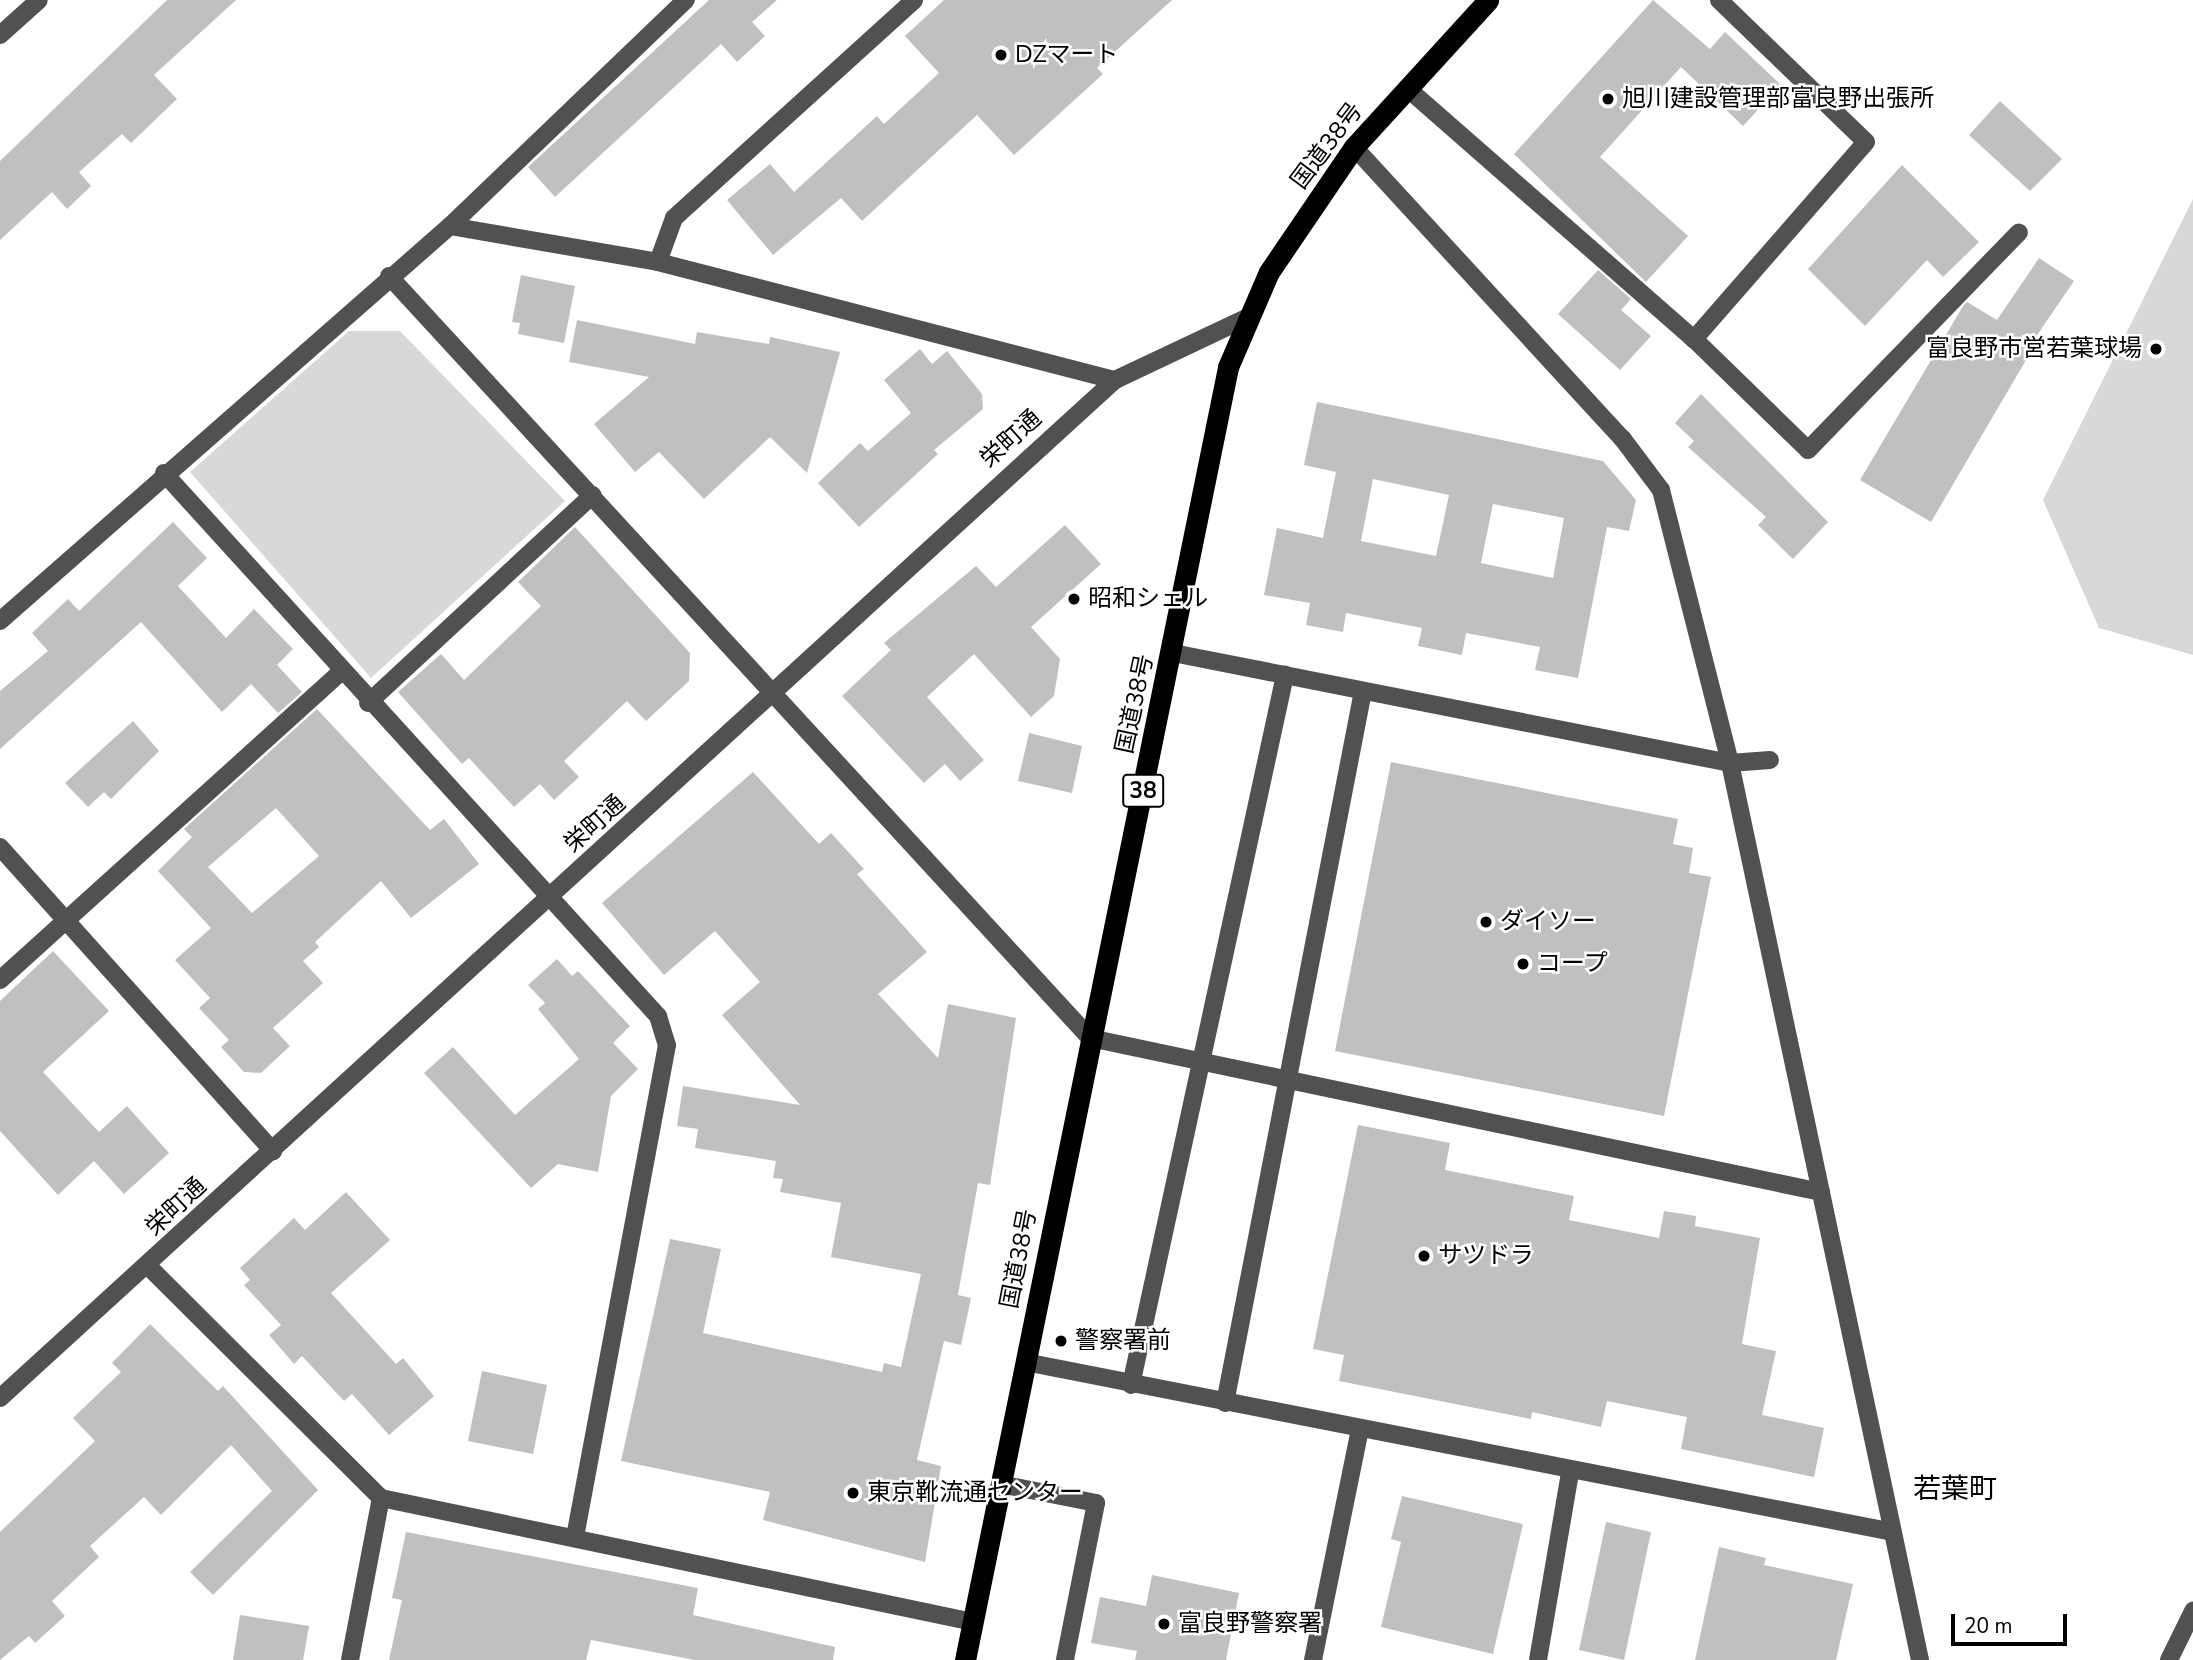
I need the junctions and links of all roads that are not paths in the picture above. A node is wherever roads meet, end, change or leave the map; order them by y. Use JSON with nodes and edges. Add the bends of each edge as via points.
{"nodes":[{"id":1,"x":39,"y":0,"type":"edge"},
{"id":2,"x":686,"y":0,"type":"edge"},
{"id":3,"x":914,"y":0,"type":"edge"},
{"id":4,"x":1488,"y":0,"type":"edge"},
{"id":5,"x":1719,"y":0,"type":"edge"},
{"id":6,"x":0,"y":35,"type":"edge"},
{"id":7,"x":1407,"y":88,"type":"junction"},
{"id":8,"x":1354,"y":147,"type":"junction"},
{"id":9,"x":450,"y":226,"type":"junction"},
{"id":10,"x":2019,"y":232,"type":"dead end"},
{"id":11,"x":657,"y":262,"type":"junction"},
{"id":12,"x":389,"y":276,"type":"junction"},
{"id":13,"x":1244,"y":319,"type":"junction"},
{"id":14,"x":1694,"y":340,"type":"junction"},
{"id":15,"x":1115,"y":380,"type":"junction"},
{"id":16,"x":164,"y":473,"type":"junction"},
{"id":17,"x":593,"y":495,"type":"junction"},
{"id":18,"x":0,"y":621,"type":"edge"},
{"id":19,"x":1172,"y":653,"type":"junction"},
{"id":20,"x":342,"y":671,"type":"junction"},
{"id":21,"x":1285,"y":675,"type":"junction"},
{"id":22,"x":1363,"y":691,"type":"junction"},
{"id":23,"x":774,"y":692,"type":"junction"},
{"id":24,"x":369,"y":703,"type":"junction"},
{"id":25,"x":1770,"y":760,"type":"dead end"},
{"id":26,"x":1730,"y":763,"type":"junction"},
{"id":27,"x":0,"y":847,"type":"edge"},
{"id":28,"x":550,"y":898,"type":"junction"},
{"id":29,"x":64,"y":920,"type":"junction"},
{"id":30,"x":0,"y":980,"type":"edge"},
{"id":31,"x":1090,"y":1038,"type":"junction"},
{"id":32,"x":1201,"y":1061,"type":"junction"},
{"id":33,"x":1290,"y":1080,"type":"junction"},
{"id":34,"x":273,"y":1151,"type":"junction"},
{"id":35,"x":1821,"y":1192,"type":"junction"},
{"id":36,"x":148,"y":1266,"type":"junction"},
{"id":37,"x":1025,"y":1362,"type":"junction"},
{"id":38,"x":1131,"y":1385,"type":"junction"},
{"id":39,"x":0,"y":1398,"type":"edge"},
{"id":40,"x":1226,"y":1403,"type":"junction"},
{"id":41,"x":1360,"y":1430,"type":"junction"},
{"id":42,"x":1570,"y":1472,"type":"junction"},
{"id":43,"x":1000,"y":1484,"type":"junction"},
{"id":44,"x":381,"y":1498,"type":"junction"},
{"id":45,"x":1893,"y":1532,"type":"junction"},
{"id":46,"x":575,"y":1537,"type":"junction"},
{"id":47,"x":2193,"y":1611,"type":"edge"},
{"id":48,"x":973,"y":1622,"type":"junction"},
{"id":49,"x":350,"y":1660,"type":"edge"},
{"id":50,"x":965,"y":1660,"type":"edge"},
{"id":51,"x":1065,"y":1660,"type":"edge"},
{"id":52,"x":1312,"y":1660,"type":"edge"},
{"id":53,"x":1538,"y":1660,"type":"edge"},
{"id":54,"x":1920,"y":1660,"type":"edge"},
{"id":55,"x":2169,"y":1660,"type":"edge"}],
"edges":[{"from":1,"to":6,"type":"street"},
{"from":2,"to":9,"type":"street"},
{"from":3,"to":11,"type":"street","via":[[674,218]]},
{"from":4,"to":7,"type":"highway","name":"国道38号","number":"38"},
{"from":5,"to":14,"type":"street","via":[[1866,142]]},
{"from":7,"to":8,"type":"highway","name":"国道38号","number":"38"},
{"from":7,"to":14,"type":"street"},
{"from":8,"to":13,"type":"highway","name":"国道38号","number":"38","via":[[1269,272]]},
{"from":8,"to":26,"type":"street","via":[[1622,438],[1661,489]]},
{"from":9,"to":11,"type":"street"},
{"from":9,"to":12,"type":"street"},
{"from":10,"to":14,"type":"street","via":[[1808,450]]},
{"from":11,"to":15,"type":"street"},
{"from":12,"to":16,"type":"street"},
{"from":12,"to":17,"type":"street"},
{"from":13,"to":15,"type":"street","name":"栄町通"},
{"from":13,"to":19,"type":"highway","name":"国道38号","number":"38","via":[[1208,457]]},
{"from":15,"to":23,"type":"street","name":"栄町通"},
{"from":16,"to":18,"type":"street"},
{"from":16,"to":20,"type":"street"},
{"from":17,"to":23,"type":"street"},
{"from":17,"to":24,"type":"street"},
{"from":19,"to":21,"type":"street"},
{"from":19,"to":31,"type":"highway","name":"国道38号","number":"38"},
{"from":20,"to":24,"type":"street"},
{"from":20,"to":29,"type":"street"},
{"from":21,"to":22,"type":"street"},
{"from":21,"to":32,"type":"street"},
{"from":22,"to":26,"type":"street"},
{"from":22,"to":33,"type":"street"},
{"from":23,"to":28,"type":"street","name":"栄町通"},
{"from":23,"to":31,"type":"street"},
{"from":24,"to":28,"type":"street"},
{"from":25,"to":26,"type":"street"},
{"from":26,"to":35,"type":"street"},
{"from":27,"to":29,"type":"street"},
{"from":28,"to":34,"type":"street","name":"栄町通"},
{"from":28,"to":46,"type":"street","via":[[657,1016],[667,1045]]},
{"from":29,"to":30,"type":"street"},
{"from":29,"to":34,"type":"street"},
{"from":31,"to":32,"type":"street"},
{"from":31,"to":37,"type":"highway","name":"国道38号","number":"38"},
{"from":32,"to":33,"type":"street"},
{"from":32,"to":38,"type":"street"},
{"from":33,"to":35,"type":"street"},
{"from":33,"to":40,"type":"street"},
{"from":34,"to":36,"type":"street","name":"栄町通"},
{"from":35,"to":45,"type":"street"},
{"from":36,"to":39,"type":"street","name":"栄町通"},
{"from":36,"to":44,"type":"street"},
{"from":37,"to":38,"type":"street"},
{"from":37,"to":43,"type":"highway","name":"国道38号","number":"38"},
{"from":38,"to":40,"type":"street"},
{"from":40,"to":41,"type":"street"},
{"from":41,"to":42,"type":"street"},
{"from":41,"to":52,"type":"street"},
{"from":42,"to":45,"type":"street"},
{"from":42,"to":53,"type":"street"},
{"from":43,"to":48,"type":"highway","name":"国道38号","number":"38"},
{"from":43,"to":51,"type":"street","via":[[1096,1503]]},
{"from":44,"to":46,"type":"street"},
{"from":44,"to":49,"type":"street"},
{"from":45,"to":54,"type":"street"},
{"from":46,"to":48,"type":"street"},
{"from":47,"to":55,"type":"street"},
{"from":48,"to":50,"type":"highway","name":"国道38号","number":"38"}]}
